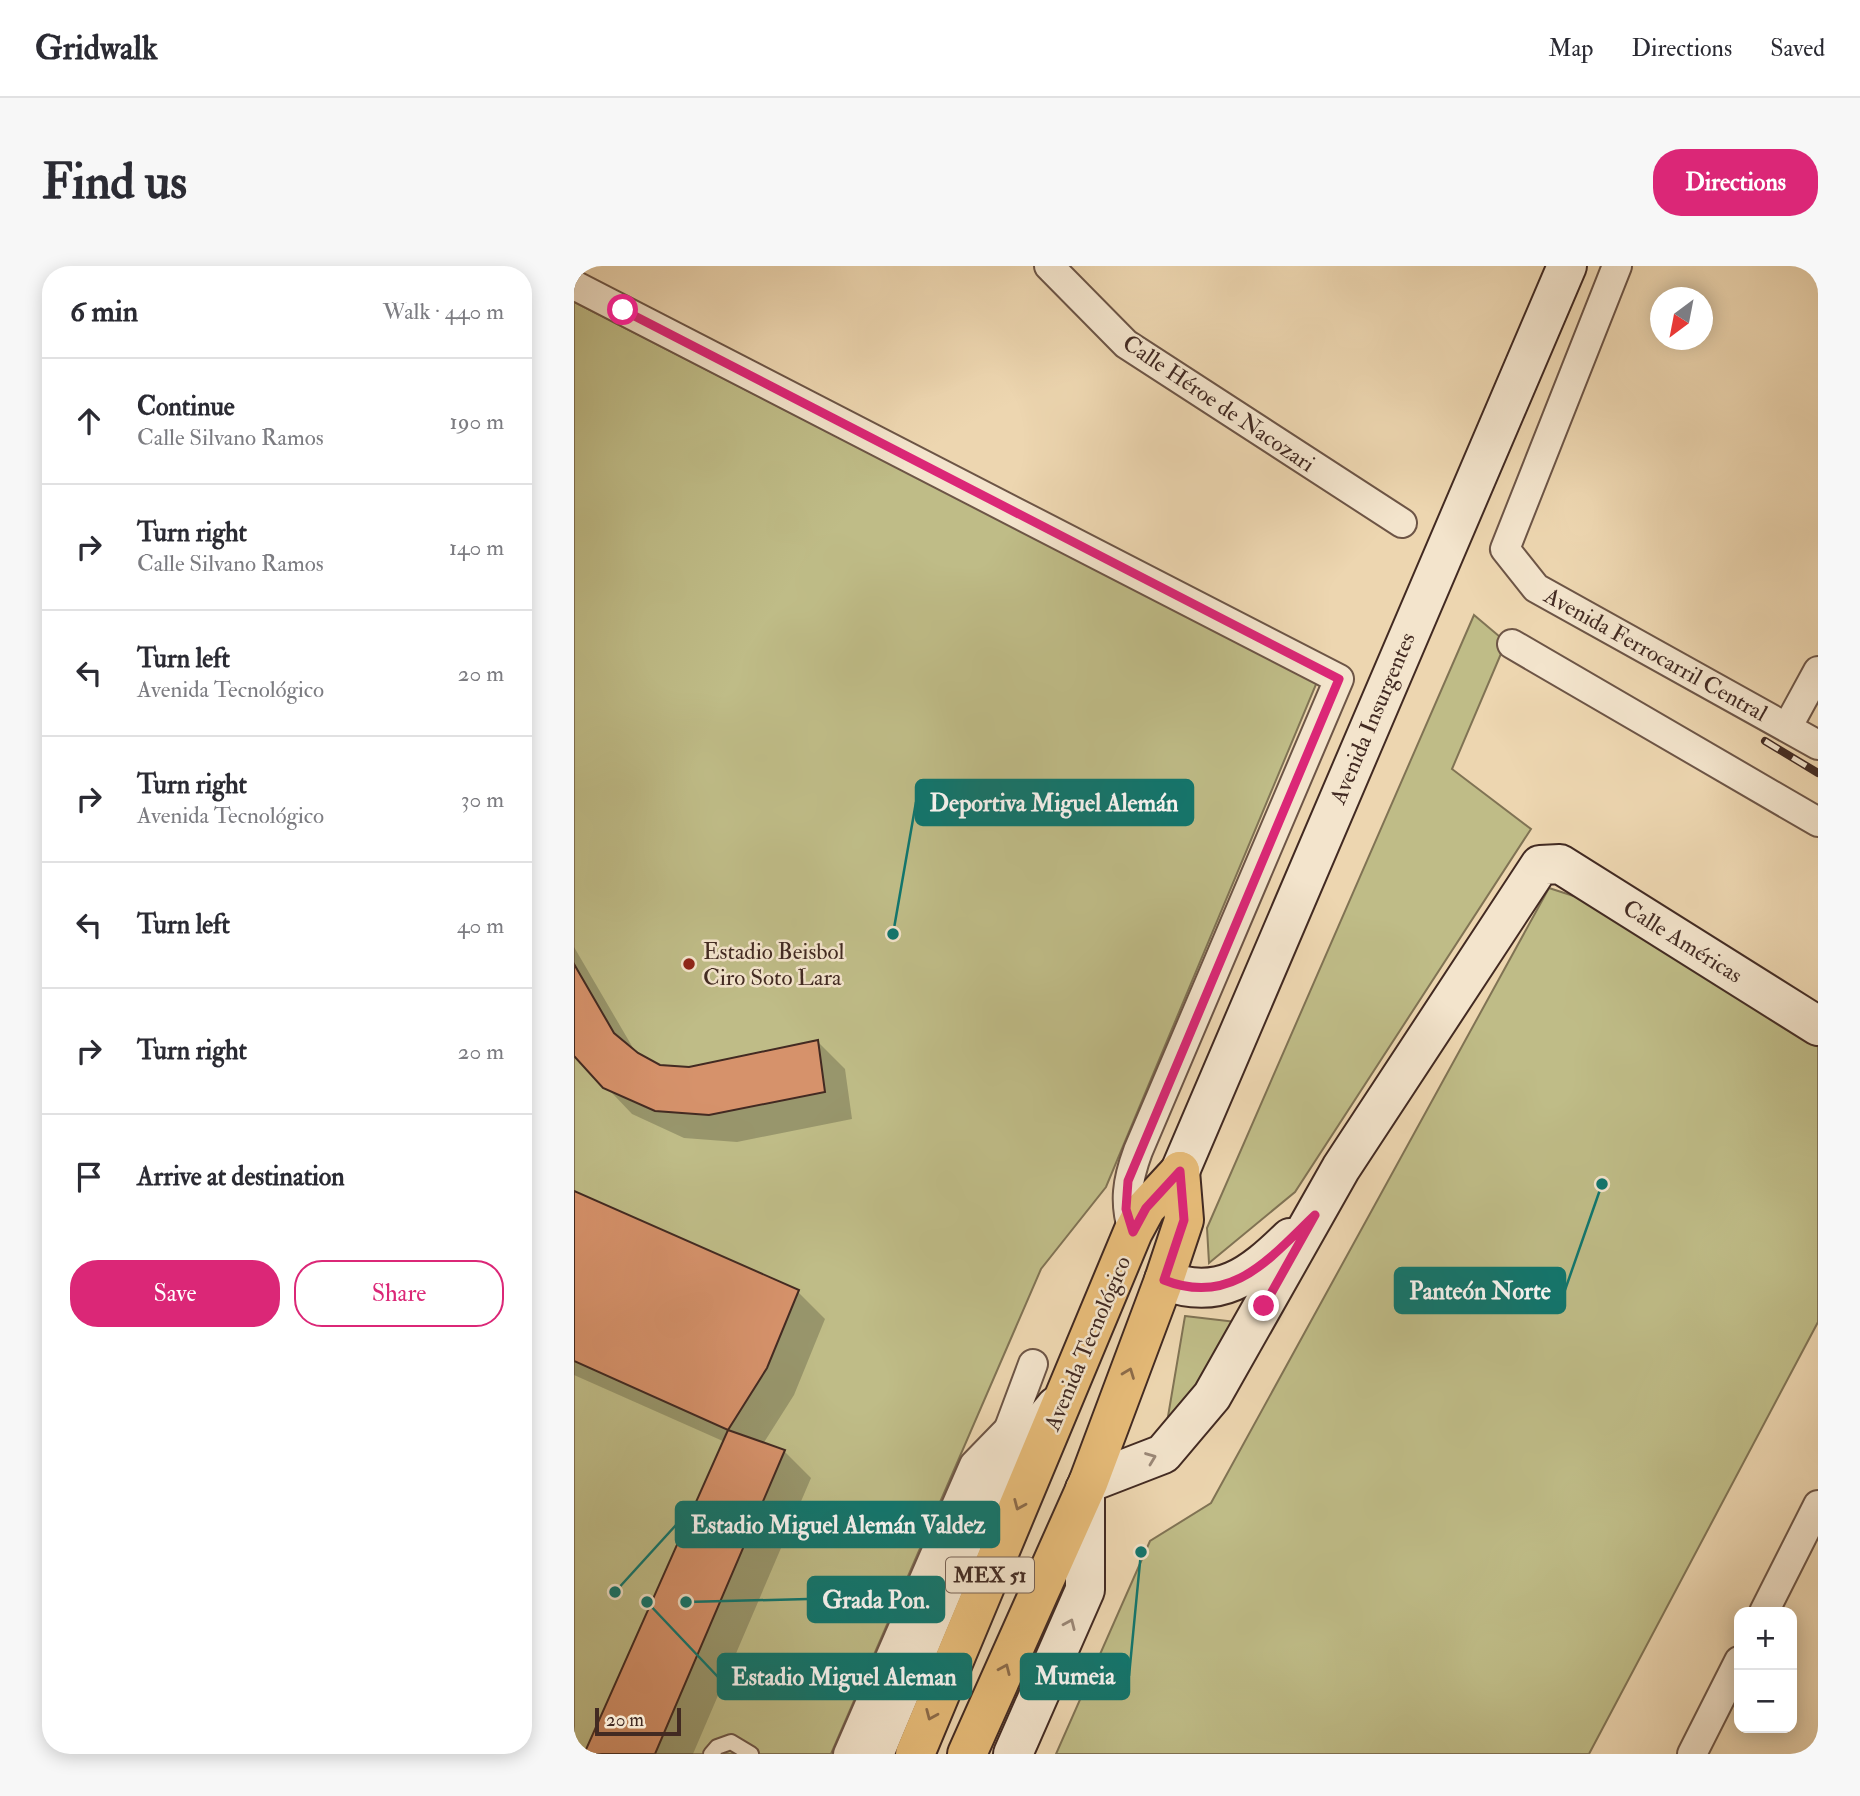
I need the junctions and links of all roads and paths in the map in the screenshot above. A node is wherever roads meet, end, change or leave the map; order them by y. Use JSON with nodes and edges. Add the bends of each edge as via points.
{"nodes":[{"id":1,"x":1049,"y":266,"type":"edge"},
{"id":2,"x":1567,"y":266,"type":"edge"},
{"id":3,"x":1618,"y":266,"type":"edge"},
{"id":4,"x":574,"y":285,"type":"edge"},
{"id":5,"x":1402,"y":523,"type":"dead end"},
{"id":6,"x":1512,"y":644,"type":"dead end"},
{"id":7,"x":1818,"y":671,"type":"edge"},
{"id":8,"x":1788,"y":726,"type":"junction"},
{"id":9,"x":1818,"y":745,"type":"edge"},
{"id":10,"x":1818,"y":822,"type":"edge"},
{"id":11,"x":1818,"y":1026,"type":"edge"},
{"id":12,"x":1180,"y":1171,"type":"junction"},
{"id":13,"x":1315,"y":1215,"type":"junction"},
{"id":14,"x":1133,"y":1232,"type":"junction"},
{"id":15,"x":1164,"y":1280,"type":"junction"},
{"id":16,"x":1033,"y":1364,"type":"dead end"},
{"id":17,"x":1064,"y":1397,"type":"junction"},
{"id":18,"x":1008,"y":1430,"type":"junction"},
{"id":19,"x":1086,"y":1486,"type":"junction"},
{"id":20,"x":983,"y":1494,"type":"junction"},
{"id":21,"x":1818,"y":1505,"type":"edge"},
{"id":22,"x":1767,"y":1607,"type":"edge"},
{"id":23,"x":1734,"y":1670,"type":"edge"},
{"id":24,"x":711,"y":1754,"type":"edge"},
{"id":25,"x":751,"y":1754,"type":"edge"},
{"id":26,"x":848,"y":1754,"type":"edge"},
{"id":27,"x":874,"y":1754,"type":"edge"},
{"id":28,"x":915,"y":1754,"type":"edge"},
{"id":29,"x":967,"y":1754,"type":"edge"},
{"id":30,"x":1013,"y":1754,"type":"edge"},
{"id":31,"x":1692,"y":1754,"type":"edge"}],
"edges":[{"from":1,"to":5,"type":"street","name":"Calle Héroe de Nacozari","via":[[1126,344]]},
{"from":2,"to":12,"type":"street","name":"Avenida Insurgentes","number":"MEX 51"},
{"from":3,"to":8,"type":"street","name":"Avenida Ferrocarril Central","via":[[1505,549],[1536,588]]},
{"from":4,"to":14,"type":"street","via":[[1339,679],[1138,1151],[1128,1181],[1126,1209]]},
{"from":6,"to":10,"type":"street"},
{"from":7,"to":8,"type":"street"},
{"from":8,"to":9,"type":"street","name":"Avenida Ferrocarril Central"},
{"from":11,"to":13,"type":"street","name":"Calle Américas","via":[[1560,864],[1546,863],[1528,880]]},
{"from":12,"to":14,"type":"main road","name":"Avenida Tecnológico","number":"MEX 51","via":[[1146,1208]]},
{"from":12,"to":15,"type":"main road","name":"Avenida Tecnológico","number":"MEX 51","via":[[1184,1220]]},
{"from":13,"to":15,"type":"street","via":[[1258,1269],[1223,1287],[1182,1287]]},
{"from":19,"to":13,"type":"street","one_way":true,"via":[[1163,1454],[1212,1396]]},
{"from":14,"to":17,"type":"main road","name":"Avenida Tecnológico","number":"MEX 51"},
{"from":19,"to":15,"type":"main road","name":"Avenida Tecnológico","number":"MEX 51","one_way":true},
{"from":16,"to":18,"type":"street"},
{"from":17,"to":20,"type":"street"},
{"from":17,"to":28,"type":"main road","name":"Avenida Tecnológico","number":"MEX 51","one_way":true},
{"from":18,"to":20,"type":"street"},
{"from":18,"to":26,"type":"street","via":[[974,1465]]},
{"from":29,"to":19,"type":"main road","name":"Avenida Tecnológico","number":"MEX 51","one_way":true},
{"from":30,"to":19,"type":"street","one_way":true,"via":[[1085,1590]]},
{"from":20,"to":27,"type":"street"},
{"from":21,"to":22,"type":"street"},
{"from":23,"to":31,"type":"street"},
{"from":24,"to":25,"type":"lane","via":[[731,1742]]}]}
